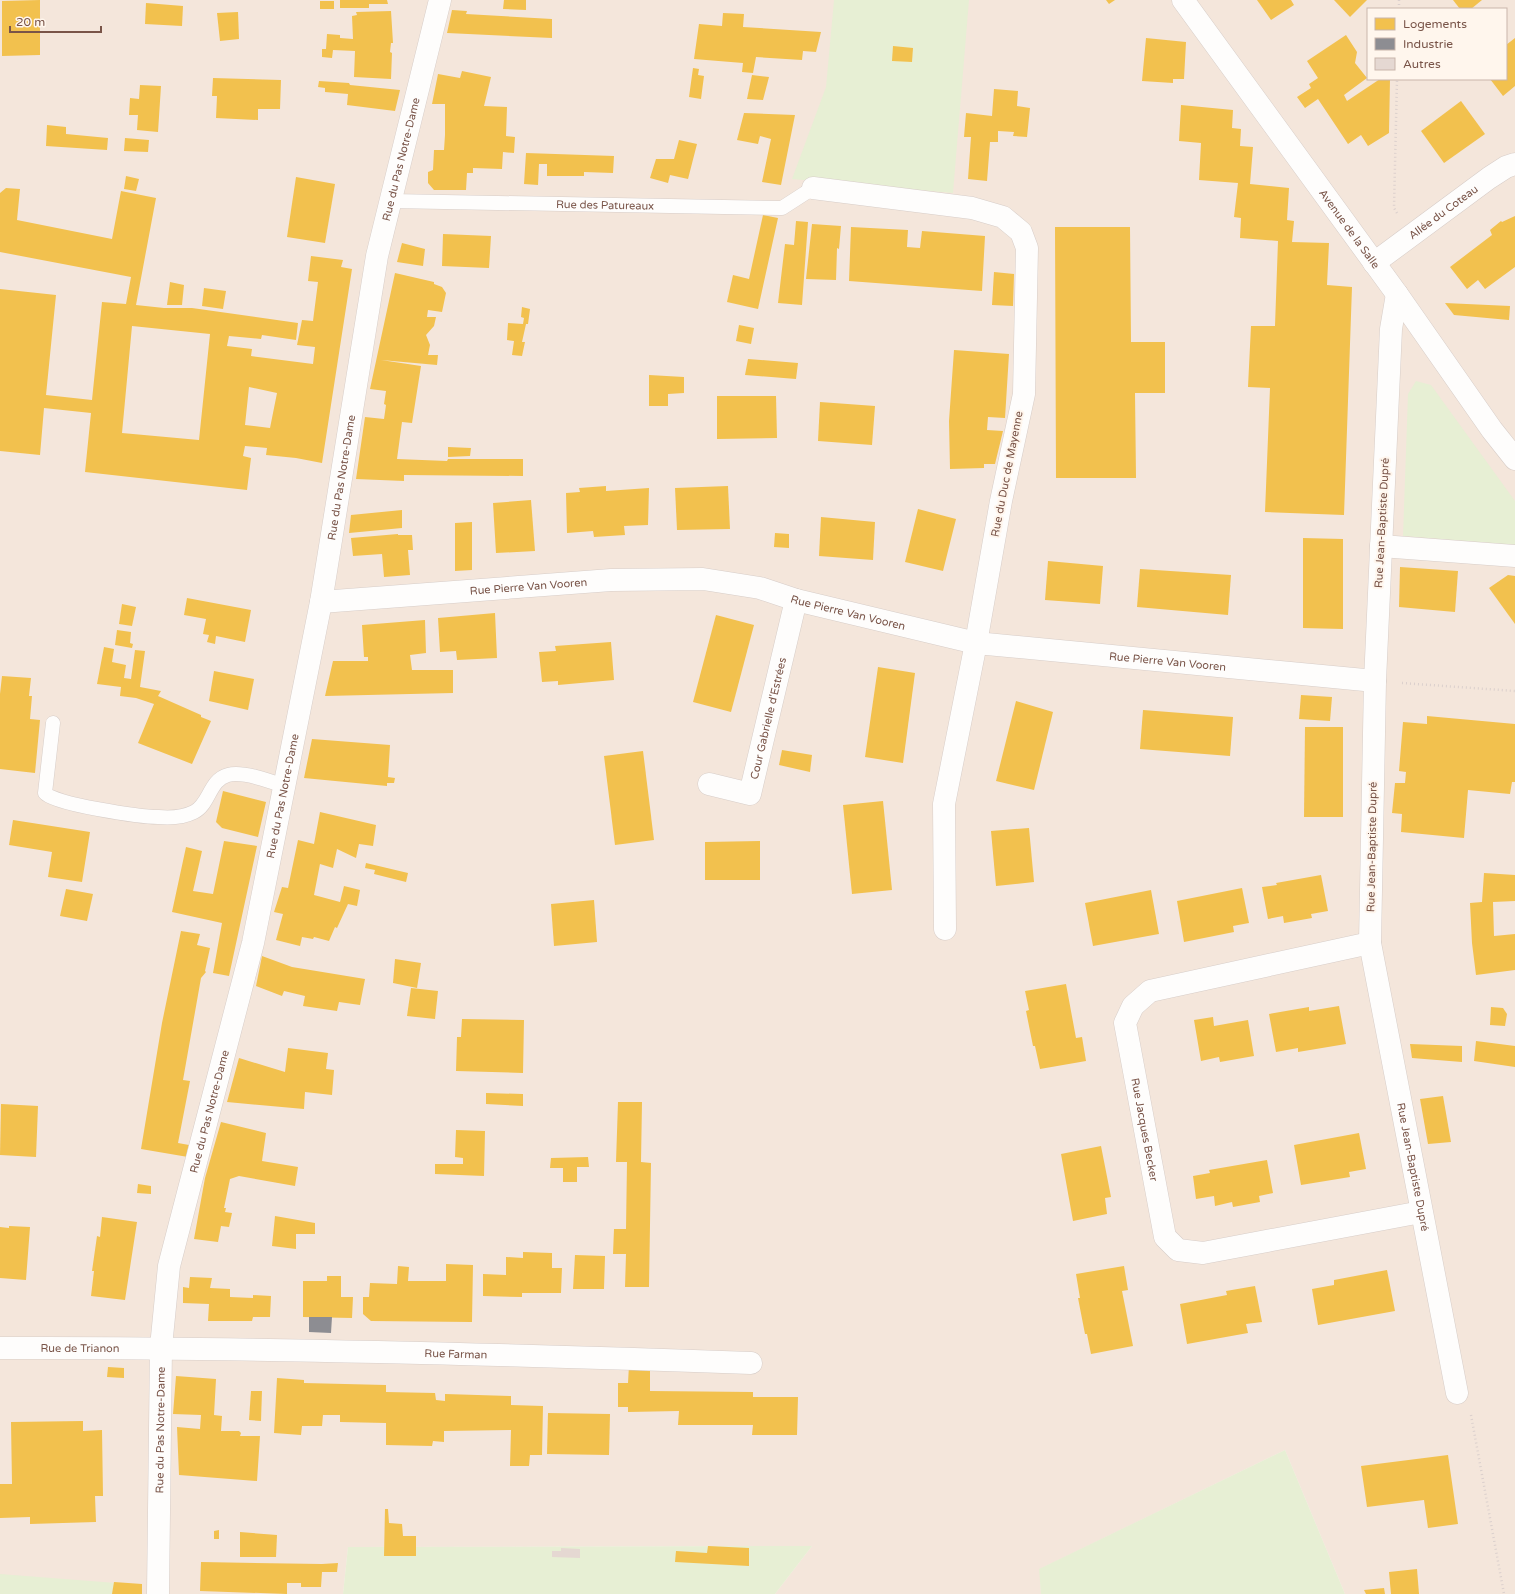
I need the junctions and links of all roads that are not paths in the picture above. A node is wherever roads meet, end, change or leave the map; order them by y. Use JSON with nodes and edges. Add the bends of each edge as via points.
{"nodes":[{"id":1,"x":440,"y":0,"type":"edge"},
{"id":2,"x":1183,"y":0,"type":"edge"},
{"id":3,"x":1515,"y":164,"type":"edge"},
{"id":4,"x":813,"y":188,"type":"joint"},
{"id":5,"x":391,"y":201,"type":"junction"},
{"id":6,"x":1374,"y":263,"type":"junction"},
{"id":7,"x":1397,"y":294,"type":"junction"},
{"id":8,"x":1515,"y":459,"type":"edge"},
{"id":9,"x":1381,"y":546,"type":"junction"},
{"id":10,"x":1515,"y":556,"type":"edge"},
{"id":11,"x":796,"y":600,"type":"junction"},
{"id":12,"x":321,"y":602,"type":"junction"},
{"id":13,"x":976,"y":643,"type":"junction"},
{"id":14,"x":1375,"y":681,"type":"junction"},
{"id":15,"x":53,"y":723,"type":"dead end"},
{"id":16,"x":709,"y":784,"type":"dead end"},
{"id":17,"x":284,"y":786,"type":"junction"},
{"id":18,"x":945,"y":929,"type":"dead end"},
{"id":19,"x":1370,"y":943,"type":"junction"},
{"id":20,"x":1422,"y":1212,"type":"junction"},
{"id":21,"x":0,"y":1348,"type":"edge"},
{"id":22,"x":161,"y":1348,"type":"junction"},
{"id":23,"x":750,"y":1363,"type":"dead end"},
{"id":24,"x":1457,"y":1393,"type":"road end"},
{"id":25,"x":158,"y":1594,"type":"edge"}],
"edges":[{"from":1,"to":5,"type":"street","name":"Rue du Pas Notre-Dame"},
{"from":2,"to":6,"type":"street","name":"Avenue de la Salle"},
{"from":3,"to":6,"type":"street","name":"Allée du Coteau","via":[[1489,178]]},
{"from":4,"to":5,"type":"lane","name":"Rue des Patureaux","via":[[782,208]]},
{"from":4,"to":13,"type":"street","name":"Rue du Duc de Mayenne","via":[[972,208],[1003,217],[1021,232],[1027,248],[1024,394],[1001,501]]},
{"from":5,"to":12,"type":"street","name":"Rue du Pas Notre-Dame","via":[[377,256]]},
{"from":6,"to":7,"type":"street","name":"Avenue de la Salle"},
{"from":7,"to":8,"type":"street","name":"Avenue de la Salle"},
{"from":7,"to":9,"type":"street","name":"Rue Jean-Baptiste Dupré","via":[[1391,329]]},
{"from":9,"to":10,"type":"street"},
{"from":9,"to":14,"type":"street","name":"Rue Jean-Baptiste Dupré"},
{"from":11,"to":12,"type":"street","name":"Rue Pierre Van Vooren","via":[[760,588],[687,579],[611,580]]},
{"from":11,"to":13,"type":"street","name":"Rue Pierre Van Vooren"},
{"from":11,"to":16,"type":"street","name":"Cour Gabrielle d'Estrées","via":[[750,794]]},
{"from":12,"to":17,"type":"street","name":"Rue du Pas Notre-Dame"},
{"from":13,"to":14,"type":"street","name":"Rue Pierre Van Vooren"},
{"from":13,"to":18,"type":"street","name":"Rue du Duc de Mayenne","via":[[944,804]]},
{"from":14,"to":19,"type":"street","name":"Rue Jean-Baptiste Dupré"},
{"from":15,"to":17,"type":"lane","via":[[45,793],[61,802],[158,817],[195,811],[204,803],[221,778],[228,775],[236,774]]},
{"from":17,"to":22,"type":"street","name":"Rue du Pas Notre-Dame","via":[[253,943],[169,1266]]},
{"from":19,"to":20,"type":"street","name":"Rue Jean-Baptiste Dupré"},
{"from":19,"to":20,"type":"street","name":"Rue Jacques Becker","via":[[1150,992],[1133,1006],[1125,1023],[1165,1237],[1178,1250],[1203,1252]]},
{"from":20,"to":24,"type":"street","name":"Rue Jean-Baptiste Dupré"},
{"from":21,"to":22,"type":"street","name":"Rue de Trianon"},
{"from":22,"to":23,"type":"street","name":"Rue Farman","via":[[562,1356]]},
{"from":22,"to":25,"type":"street","name":"Rue du Pas Notre-Dame"}]}
